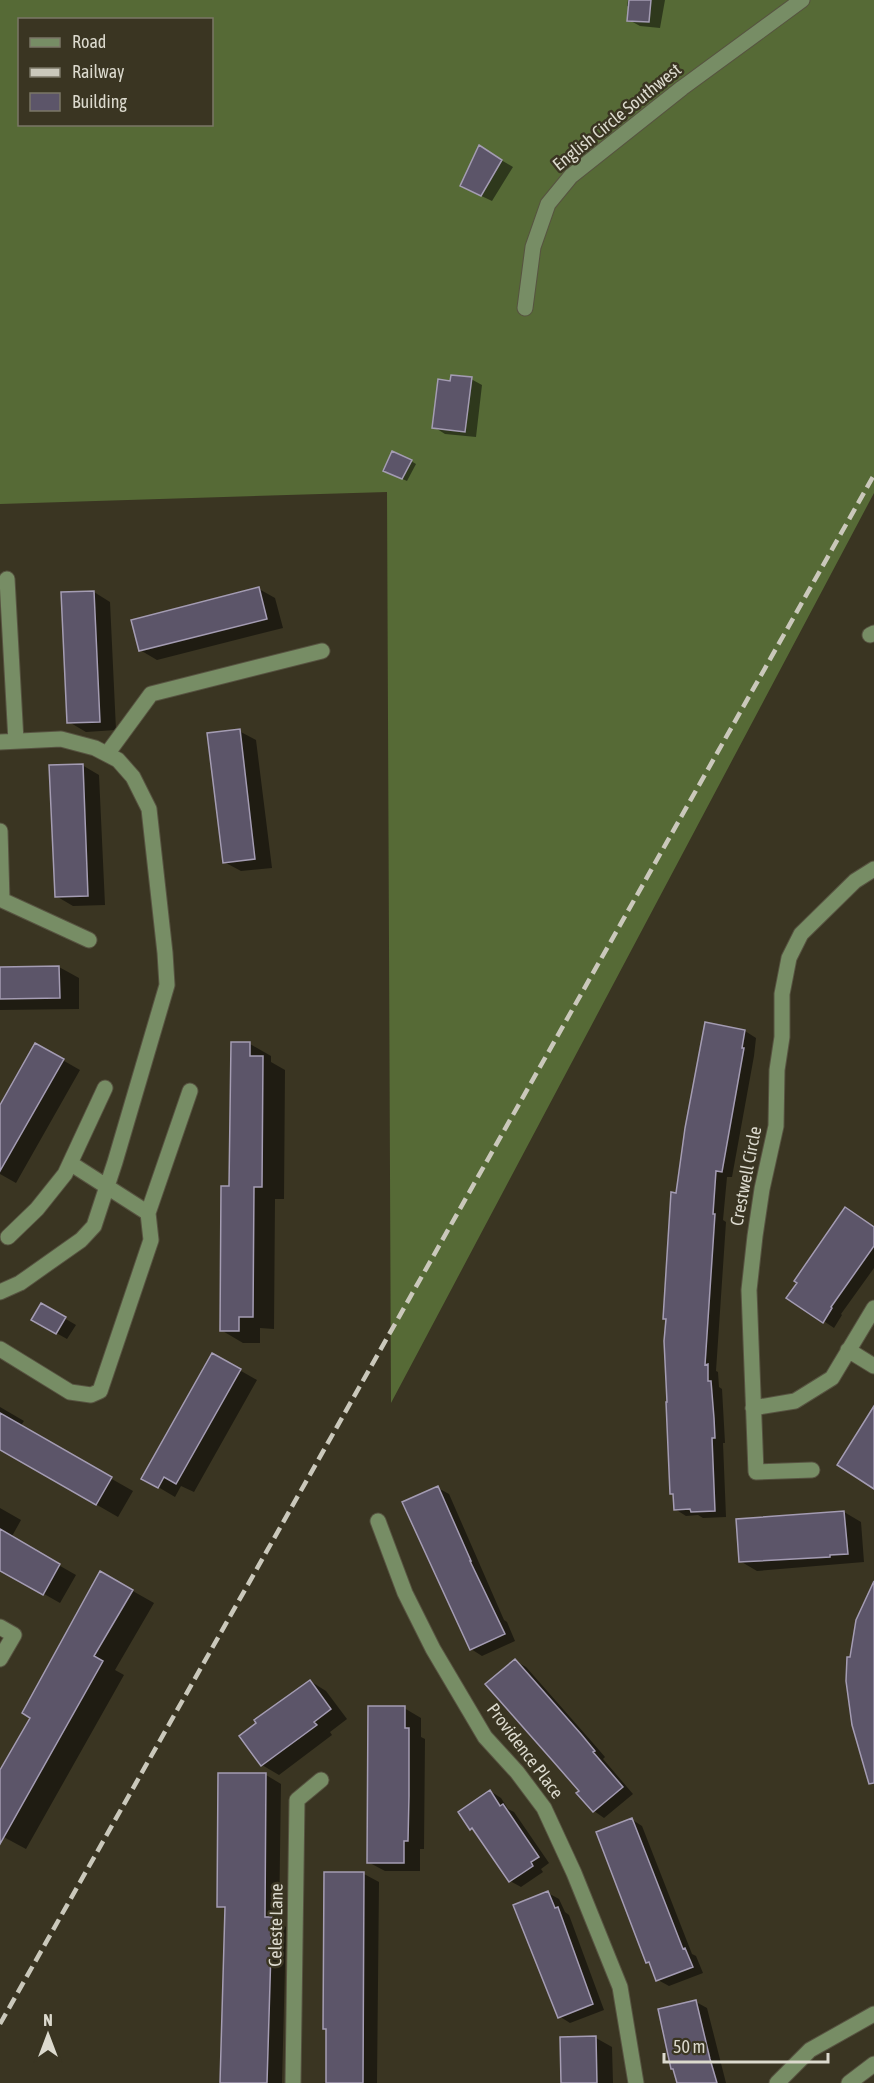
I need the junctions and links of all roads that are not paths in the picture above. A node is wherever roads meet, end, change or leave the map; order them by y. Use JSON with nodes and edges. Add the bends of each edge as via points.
{"nodes":[{"id":1,"x":802,"y":0,"type":"edge"},
{"id":2,"x":525,"y":308,"type":"dead end"},
{"id":3,"x":8,"y":579,"type":"dead end"},
{"id":4,"x":322,"y":651,"type":"dead end"},
{"id":5,"x":8,"y":741,"type":"edge"},
{"id":6,"x":107,"y":754,"type":"junction"},
{"id":7,"x":0,"y":831,"type":"edge"},
{"id":8,"x":874,"y":869,"type":"edge"},
{"id":9,"x":89,"y":940,"type":"dead end"},
{"id":10,"x":105,"y":1088,"type":"dead end"},
{"id":11,"x":190,"y":1091,"type":"dead end"},
{"id":12,"x":70,"y":1163,"type":"junction"},
{"id":13,"x":107,"y":1187,"type":"junction"},
{"id":14,"x":148,"y":1213,"type":"junction"},
{"id":15,"x":8,"y":1237,"type":"dead end"},
{"id":16,"x":0,"y":1292,"type":"edge"},
{"id":17,"x":874,"y":1310,"type":"edge"},
{"id":18,"x":0,"y":1350,"type":"edge"},
{"id":19,"x":848,"y":1350,"type":"junction"},
{"id":20,"x":874,"y":1366,"type":"edge"},
{"id":21,"x":753,"y":1408,"type":"junction"},
{"id":22,"x":812,"y":1470,"type":"dead end"},
{"id":23,"x":378,"y":1521,"type":"dead end"},
{"id":24,"x":0,"y":1627,"type":"edge"},
{"id":25,"x":0,"y":1659,"type":"edge"},
{"id":26,"x":321,"y":1780,"type":"dead end"},
{"id":27,"x":874,"y":2014,"type":"edge"},
{"id":28,"x":874,"y":2064,"type":"edge"},
{"id":29,"x":293,"y":2083,"type":"edge"},
{"id":30,"x":636,"y":2083,"type":"edge"},
{"id":31,"x":777,"y":2083,"type":"edge"},
{"id":32,"x":849,"y":2083,"type":"edge"}],
"edges":[{"from":1,"to":2,"type":"street","name":"English Circle Southwest","via":[[571,176],[548,204],[533,247]]},
{"from":3,"to":5,"type":"street"},
{"from":4,"to":6,"type":"street","via":[[151,694]]},
{"from":5,"to":6,"type":"street","via":[[61,740]]},
{"from":6,"to":13,"type":"street","via":[[118,760],[132,777],[149,809],[167,985]]},
{"from":7,"to":9,"type":"street","via":[[2,900]]},
{"from":8,"to":21,"type":"street","name":"Crestwell Circle","via":[[855,881],[801,934],[789,958],[782,994],[776,1126],[749,1290]]},
{"from":10,"to":12,"type":"street"},
{"from":11,"to":14,"type":"street"},
{"from":12,"to":13,"type":"street"},
{"from":12,"to":15,"type":"street","via":[[37,1209]]},
{"from":13,"to":14,"type":"street"},
{"from":13,"to":16,"type":"street","via":[[94,1226],[81,1240],[20,1283]]},
{"from":14,"to":18,"type":"street","via":[[151,1240],[100,1391],[91,1395],[70,1392]]},
{"from":17,"to":19,"type":"street"},
{"from":19,"to":20,"type":"street"},
{"from":19,"to":21,"type":"street","via":[[832,1378],[795,1401]]},
{"from":21,"to":22,"type":"street","name":"Crestwell Circle","via":[[756,1472]]},
{"from":23,"to":30,"type":"street","name":"Providence Place","via":[[405,1593],[432,1649],[485,1737],[544,1808],[574,1873],[620,1987]]},
{"from":24,"to":25,"type":"street","via":[[14,1635]]},
{"from":26,"to":29,"type":"street","name":"Celeste Lane","via":[[297,1800]]},
{"from":27,"to":31,"type":"street","via":[[810,2050]]},
{"from":28,"to":32,"type":"street"}]}
